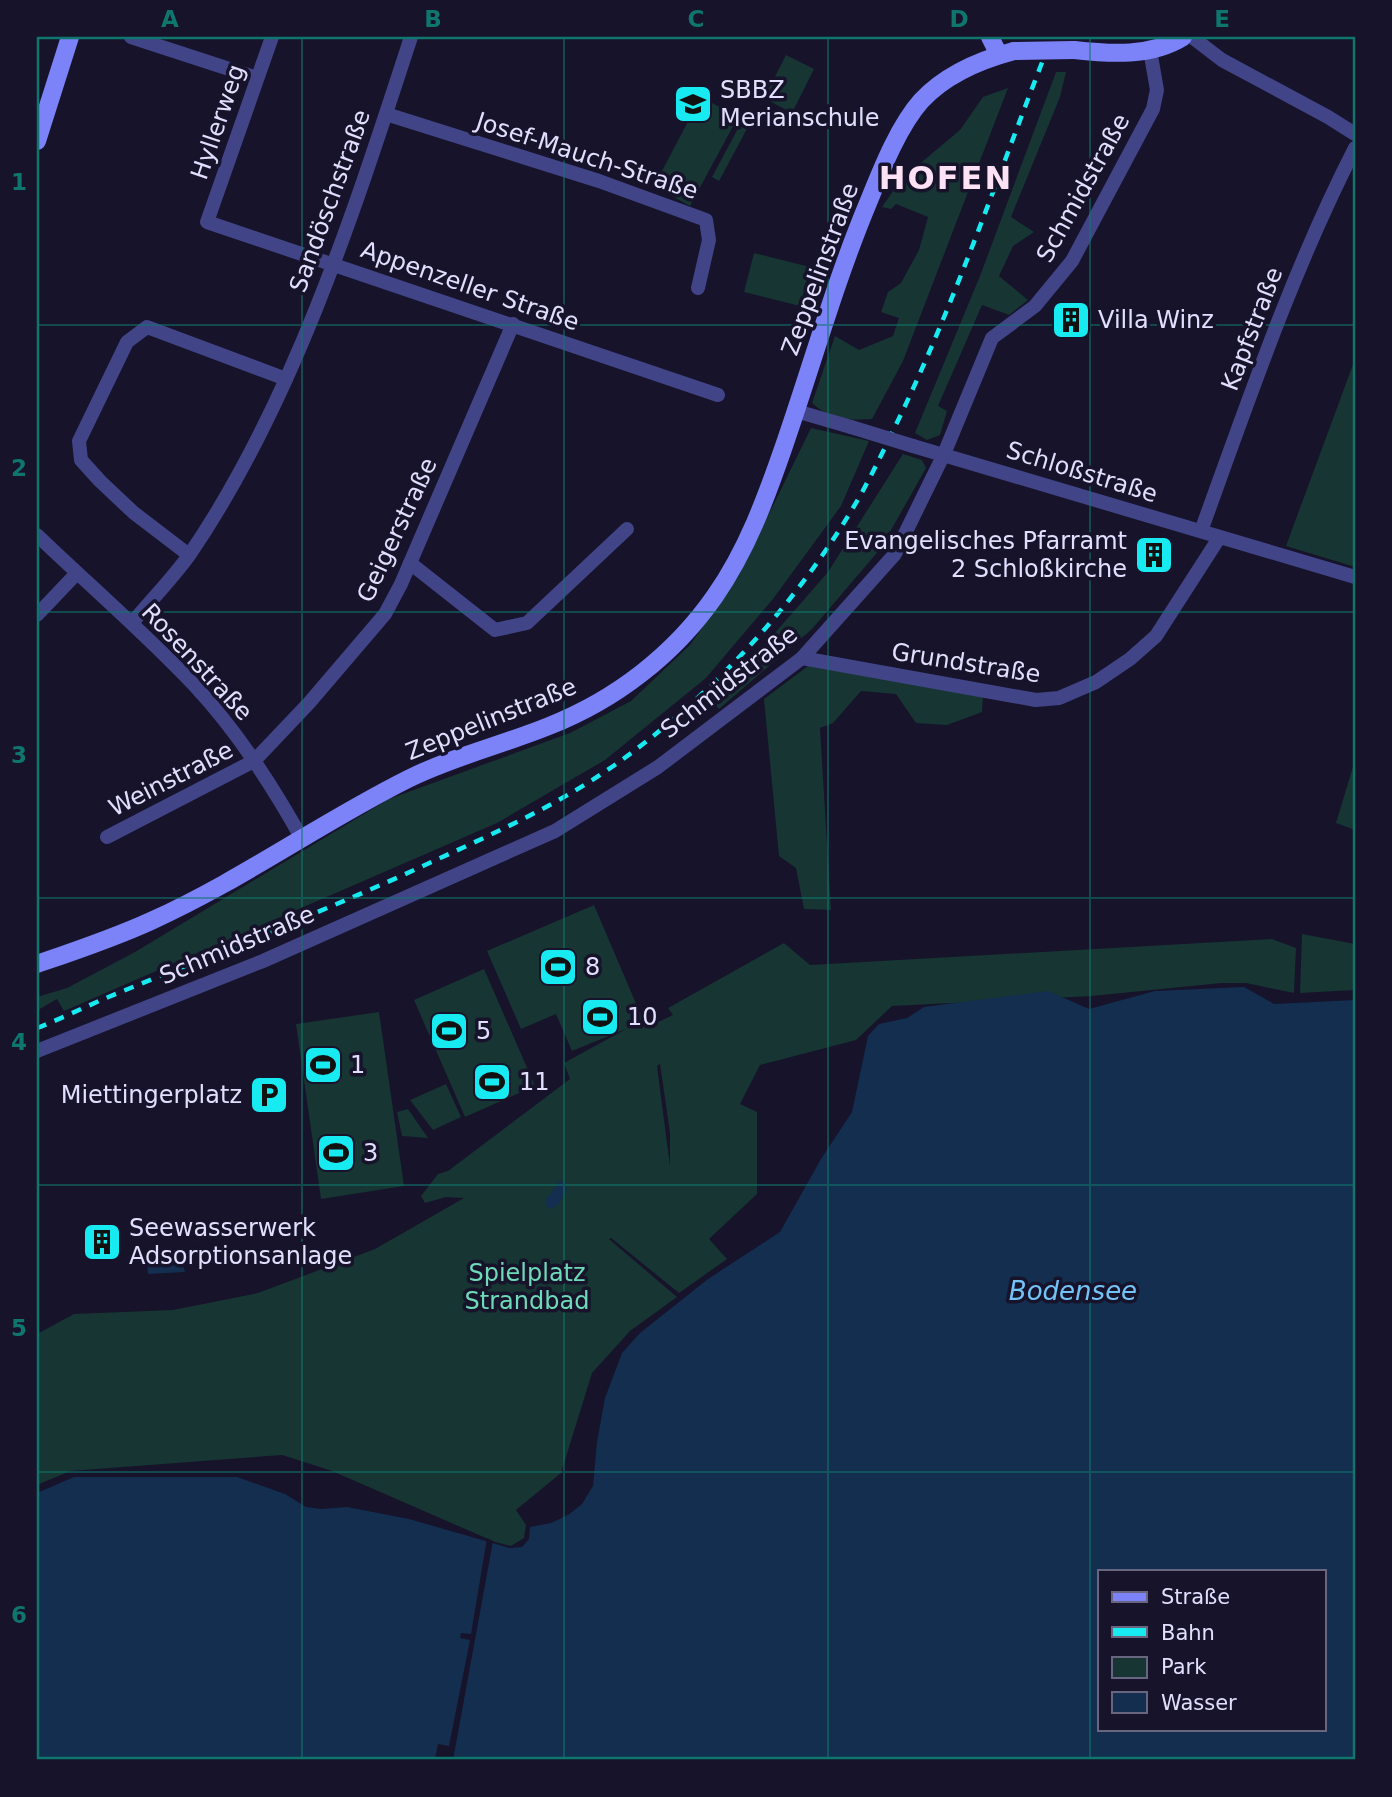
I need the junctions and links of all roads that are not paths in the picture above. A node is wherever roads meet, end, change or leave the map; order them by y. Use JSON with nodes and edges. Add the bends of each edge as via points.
{"nodes":[{"id":1,"x":70,"y":37,"type":"edge"},
{"id":2,"x":131,"y":37,"type":"edge"},
{"id":3,"x":272,"y":37,"type":"edge"},
{"id":4,"x":411,"y":37,"type":"edge"},
{"id":5,"x":990,"y":37,"type":"edge"},
{"id":6,"x":1183,"y":37,"type":"edge"},
{"id":7,"x":1192,"y":37,"type":"edge"},
{"id":8,"x":1150,"y":50,"type":"junction"},
{"id":9,"x":1007,"y":53,"type":"junction"},
{"id":10,"x":257,"y":78,"type":"junction"},
{"id":11,"x":386,"y":114,"type":"junction"},
{"id":12,"x":1355,"y":134,"type":"edge"},
{"id":13,"x":37,"y":141,"type":"edge"},
{"id":14,"x":1355,"y":148,"type":"edge"},
{"id":15,"x":207,"y":222,"type":"joint"},
{"id":16,"x":333,"y":264,"type":"junction"},
{"id":17,"x":698,"y":288,"type":"dead end"},
{"id":18,"x":513,"y":324,"type":"junction"},
{"id":19,"x":286,"y":379,"type":"junction"},
{"id":20,"x":718,"y":395,"type":"dead end"},
{"id":21,"x":796,"y":411,"type":"junction"},
{"id":22,"x":944,"y":454,"type":"junction"},
{"id":23,"x":627,"y":529,"type":"dead end"},
{"id":24,"x":1202,"y":531,"type":"junction"},
{"id":25,"x":37,"y":535,"type":"edge"},
{"id":26,"x":1219,"y":538,"type":"junction"},
{"id":27,"x":189,"y":555,"type":"junction"},
{"id":28,"x":410,"y":563,"type":"junction"},
{"id":29,"x":77,"y":573,"type":"junction"},
{"id":30,"x":1355,"y":577,"type":"edge"},
{"id":31,"x":37,"y":615,"type":"edge"},
{"id":32,"x":132,"y":623,"type":"junction"},
{"id":33,"x":802,"y":658,"type":"junction"},
{"id":34,"x":254,"y":761,"type":"junction"},
{"id":35,"x":107,"y":837,"type":"dead end"},
{"id":36,"x":302,"y":839,"type":"junction"},
{"id":37,"x":37,"y":964,"type":"edge"},
{"id":38,"x":38,"y":1048,"type":"edge"}],
"edges":[{"from":1,"to":13,"type":"main road"},
{"from":2,"to":10,"type":"street"},
{"from":3,"to":10,"type":"street","name":"Hyllerweg"},
{"from":4,"to":11,"type":"street","name":"Sandöschstraße"},
{"from":5,"to":9,"type":"main road"},
{"from":6,"to":8,"type":"main road"},
{"from":7,"to":12,"type":"street","via":[[1222,61]]},
{"from":8,"to":9,"type":"main road","bridge":true},
{"from":8,"to":22,"type":"street","name":"Schmidstraße","via":[[1157,90],[1153,108],[1072,261],[1035,306],[992,338]]},
{"from":9,"to":21,"type":"main road","name":"Zeppelinstraße","via":[[968,67],[944,83],[920,102],[908,120],[847,252]]},
{"from":10,"to":15,"type":"street","name":"Hyllerweg"},
{"from":11,"to":16,"type":"street","name":"Sandöschstraße"},
{"from":11,"to":17,"type":"street","name":"Josef-Mauch-Straße","via":[[706,220],[709,240]]},
{"from":14,"to":24,"type":"street","name":"Kapfstraße","via":[[1265,352]]},
{"from":15,"to":16,"type":"street","name":"Appenzeller Straße"},
{"from":16,"to":18,"type":"street","name":"Appenzeller Straße"},
{"from":16,"to":19,"type":"street","name":"Sandöschstraße"},
{"from":18,"to":20,"type":"street","name":"Appenzeller Straße"},
{"from":18,"to":28,"type":"street","name":"Geigerstraße"},
{"from":19,"to":27,"type":"street","name":"Sandöschstraße","via":[[235,479]]},
{"from":19,"to":27,"type":"street","via":[[147,327],[127,342],[79,441],[82,460],[134,513]]},
{"from":21,"to":22,"type":"street","name":"Schloßstraße","bridge":true},
{"from":21,"to":36,"type":"main road","name":"Zeppelinstraße","via":[[742,550],[709,604],[654,664],[607,698],[552,725],[412,777]]},
{"from":22,"to":24,"type":"street","name":"Schloßstraße"},
{"from":22,"to":33,"type":"street","name":"Schmidstraße","via":[[895,554]]},
{"from":23,"to":28,"type":"street","via":[[527,623],[495,631]]},
{"from":24,"to":26,"type":"street","name":"Schloßstraße"},
{"from":25,"to":29,"type":"street","name":"Rosenstraße"},
{"from":26,"to":30,"type":"street","name":"Schloßstraße"},
{"from":26,"to":33,"type":"street","name":"Grundstraße","via":[[1156,635],[1096,682],[1059,698],[1036,699]]},
{"from":27,"to":32,"type":"street","name":"Sandöschstraße"},
{"from":28,"to":34,"type":"street","name":"Geigerstraße","via":[[385,614]]},
{"from":29,"to":31,"type":"street"},
{"from":29,"to":32,"type":"street","name":"Rosenstraße"},
{"from":32,"to":34,"type":"street","name":"Rosenstraße","via":[[197,688]]},
{"from":33,"to":38,"type":"street","name":"Schmidstraße","via":[[658,767],[555,831],[263,961]]},
{"from":34,"to":35,"type":"street","name":"Weinstraße"},
{"from":34,"to":36,"type":"street","name":"Rosenstraße"},
{"from":36,"to":37,"type":"main road","name":"Zeppelinstraße","via":[[150,922]]}]}
